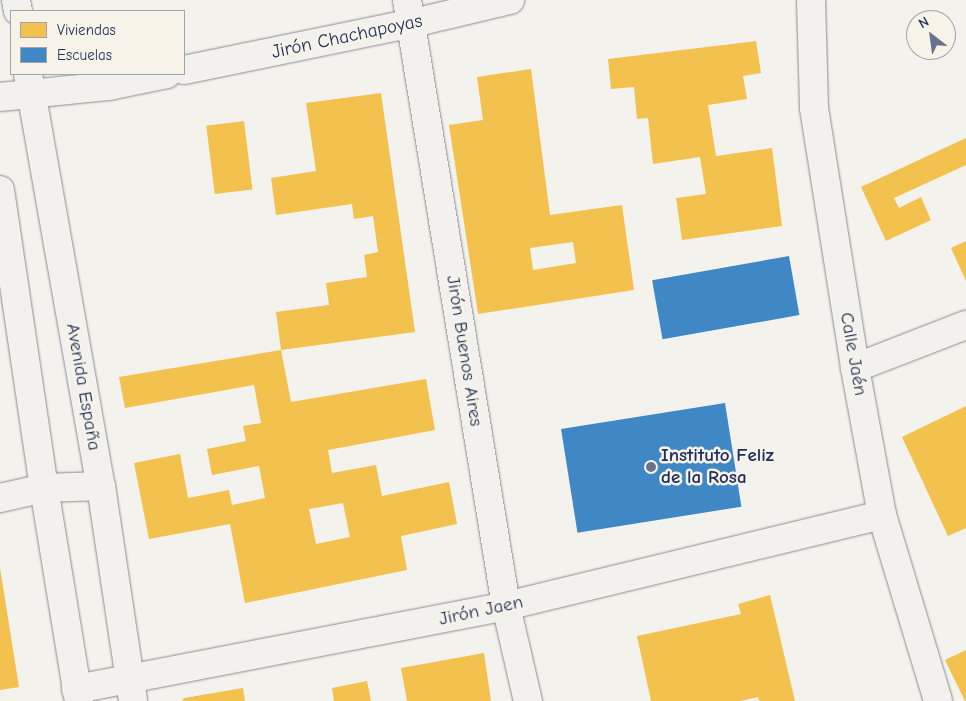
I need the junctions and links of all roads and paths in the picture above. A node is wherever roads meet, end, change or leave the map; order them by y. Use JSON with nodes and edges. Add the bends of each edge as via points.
{"nodes":[{"id":1,"x":510,"y":0,"type":"edge"},
{"id":2,"x":811,"y":0,"type":"edge"},
{"id":3,"x":408,"y":12,"type":"edge"},
{"id":4,"x":185,"y":70,"type":"edge"},
{"id":5,"x":162,"y":75,"type":"edge"},
{"id":6,"x":29,"y":84,"type":"edge"},
{"id":7,"x":0,"y":97,"type":"edge"},
{"id":8,"x":0,"y":190,"type":"edge"},
{"id":9,"x":966,"y":325,"type":"edge"},
{"id":10,"x":855,"y":368,"type":"junction"},
{"id":11,"x":100,"y":486,"type":"junction"},
{"id":12,"x":44,"y":488,"type":"junction"},
{"id":13,"x":0,"y":498,"type":"edge"},
{"id":14,"x":882,"y":515,"type":"junction"},
{"id":15,"x":506,"y":606,"type":"junction"},
{"id":16,"x":130,"y":690,"type":"edge"},
{"id":17,"x":78,"y":695,"type":"edge"},
{"id":18,"x":528,"y":701,"type":"edge"},
{"id":19,"x":938,"y":701,"type":"edge"}],
"edges":[{"from":1,"to":3,"type":"street","name":"Jirón Chachapoyas"},
{"from":2,"to":10,"type":"street","name":"Calle Jaén","via":[[814,108]]},
{"from":3,"to":4,"type":"street","name":"Jirón Chachapoyas"},
{"from":3,"to":15,"type":"street","name":"Jirón Buenos Aires"},
{"from":5,"to":6,"type":"street","via":[[109,86]]},
{"from":6,"to":7,"type":"street"},
{"from":6,"to":11,"type":"street","name":"Avenida España"},
{"from":8,"to":12,"type":"street"},
{"from":9,"to":10,"type":"street"},
{"from":10,"to":14,"type":"street","name":"Calle Jaén"},
{"from":11,"to":12,"type":"street"},
{"from":11,"to":16,"type":"street","name":"Avenida España"},
{"from":12,"to":13,"type":"street"},
{"from":12,"to":17,"type":"street"},
{"from":14,"to":15,"type":"street","name":"Jirón Jaen"},
{"from":14,"to":19,"type":"street","name":"Calle Jaén"},
{"from":15,"to":16,"type":"street","name":"Jirón Jaen"},
{"from":15,"to":18,"type":"street","name":"Jirón Buenos Aires"},
{"from":16,"to":17,"type":"street","name":"Jirón Jaen"}]}
